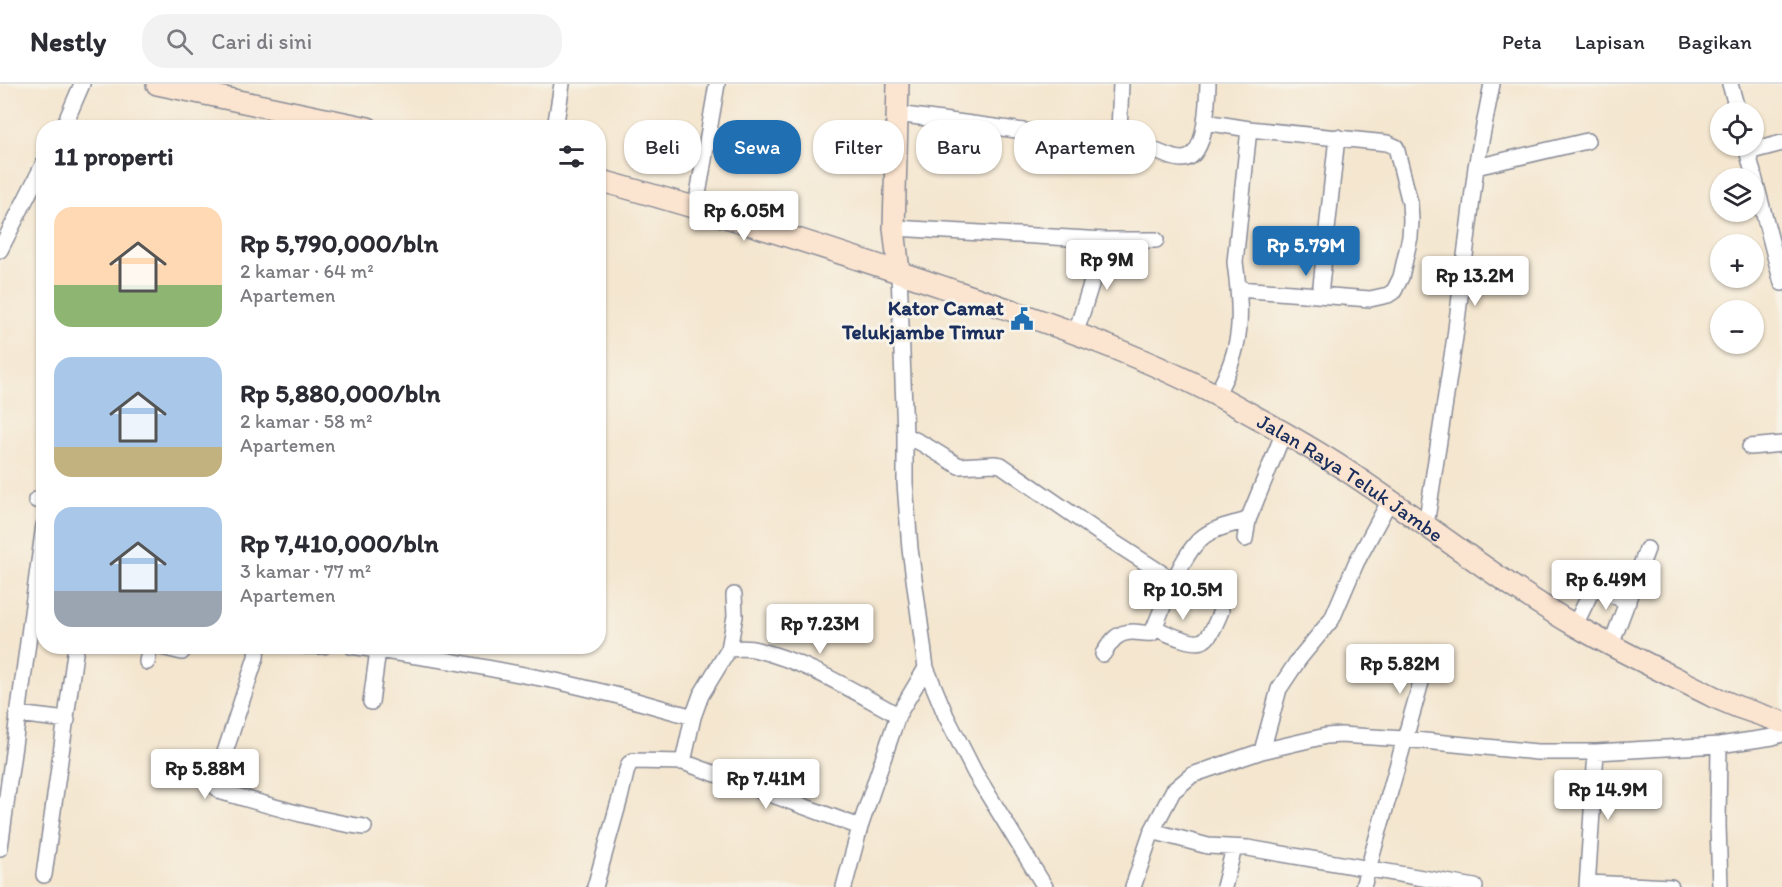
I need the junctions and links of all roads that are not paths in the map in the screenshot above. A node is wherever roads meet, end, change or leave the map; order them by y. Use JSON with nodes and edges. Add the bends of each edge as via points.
{"nodes":[{"id":1,"x":82,"y":84,"type":"edge"},
{"id":2,"x":160,"y":84,"type":"edge"},
{"id":3,"x":562,"y":84,"type":"edge"},
{"id":4,"x":717,"y":84,"type":"edge"},
{"id":5,"x":898,"y":84,"type":"edge"},
{"id":6,"x":1121,"y":84,"type":"edge"},
{"id":7,"x":1208,"y":84,"type":"edge"},
{"id":8,"x":1492,"y":84,"type":"edge"},
{"id":9,"x":1730,"y":84,"type":"edge"},
{"id":10,"x":1735,"y":102,"type":"edge"},
{"id":11,"x":897,"y":114,"type":"junction"},
{"id":12,"x":283,"y":119,"type":"edge"},
{"id":13,"x":66,"y":120,"type":"edge"},
{"id":14,"x":556,"y":120,"type":"edge"},
{"id":15,"x":1205,"y":122,"type":"junction"},
{"id":16,"x":1249,"y":129,"type":"junction"},
{"id":17,"x":1014,"y":130,"type":"edge"},
{"id":18,"x":1336,"y":137,"type":"junction"},
{"id":19,"x":1587,"y":141,"type":"dead end"},
{"id":20,"x":1782,"y":143,"type":"edge"},
{"id":21,"x":1764,"y":146,"type":"edge"},
{"id":22,"x":1749,"y":156,"type":"edge"},
{"id":23,"x":1476,"y":167,"type":"junction"},
{"id":24,"x":36,"y":179,"type":"edge"},
{"id":25,"x":606,"y":182,"type":"edge"},
{"id":26,"x":696,"y":206,"type":"junction"},
{"id":27,"x":894,"y":228,"type":"junction"},
{"id":28,"x":1106,"y":240,"type":"junction"},
{"id":29,"x":1156,"y":240,"type":"dead end"},
{"id":30,"x":0,"y":250,"type":"edge"},
{"id":31,"x":899,"y":272,"type":"junction"},
{"id":32,"x":1782,"y":283,"type":"edge"},
{"id":33,"x":1238,"y":289,"type":"junction"},
{"id":34,"x":1320,"y":295,"type":"junction"},
{"id":35,"x":1076,"y":332,"type":"junction"},
{"id":36,"x":1216,"y":395,"type":"junction"},
{"id":37,"x":1284,"y":432,"type":"junction"},
{"id":38,"x":905,"y":435,"type":"junction"},
{"id":39,"x":1782,"y":444,"type":"edge"},
{"id":40,"x":1750,"y":447,"type":"dead end"},
{"id":41,"x":1390,"y":500,"type":"junction"},
{"id":42,"x":1248,"y":520,"type":"junction"},
{"id":43,"x":1426,"y":525,"type":"junction"},
{"id":44,"x":1245,"y":539,"type":"dead end"},
{"id":45,"x":1647,"y":549,"type":"dead end"},
{"id":46,"x":36,"y":581,"type":"edge"},
{"id":47,"x":1174,"y":581,"type":"junction"},
{"id":48,"x":734,"y":595,"type":"dead end"},
{"id":49,"x":1628,"y":602,"type":"junction"},
{"id":50,"x":1221,"y":611,"type":"dead end"},
{"id":51,"x":1575,"y":625,"type":"junction"},
{"id":52,"x":1154,"y":628,"type":"junction"},
{"id":53,"x":1611,"y":645,"type":"junction"},
{"id":54,"x":729,"y":650,"type":"junction"},
{"id":55,"x":75,"y":654,"type":"edge"},
{"id":56,"x":257,"y":654,"type":"edge"},
{"id":57,"x":377,"y":654,"type":"edge"},
{"id":58,"x":404,"y":654,"type":"edge"},
{"id":59,"x":1103,"y":654,"type":"dead end"},
{"id":60,"x":1428,"y":661,"type":"dead end"},
{"id":61,"x":926,"y":668,"type":"junction"},
{"id":62,"x":371,"y":702,"type":"dead end"},
{"id":63,"x":17,"y":714,"type":"junction"},
{"id":64,"x":898,"y":715,"type":"junction"},
{"id":65,"x":693,"y":717,"type":"junction"},
{"id":66,"x":67,"y":720,"type":"junction"},
{"id":67,"x":1782,"y":722,"type":"edge"},
{"id":68,"x":1782,"y":735,"type":"edge"},
{"id":69,"x":1404,"y":739,"type":"junction"},
{"id":70,"x":1719,"y":744,"type":"junction"},
{"id":71,"x":1262,"y":751,"type":"junction"},
{"id":72,"x":1596,"y":752,"type":"junction"},
{"id":73,"x":683,"y":762,"type":"junction"},
{"id":74,"x":364,"y":827,"type":"dead end"},
{"id":75,"x":860,"y":827,"type":"junction"},
{"id":76,"x":1152,"y":831,"type":"junction"},
{"id":77,"x":0,"y":848,"type":"edge"},
{"id":78,"x":1234,"y":848,"type":"junction"},
{"id":79,"x":1367,"y":868,"type":"junction"},
{"id":80,"x":44,"y":875,"type":"dead end"},
{"id":81,"x":1587,"y":885,"type":"edge"},
{"id":82,"x":595,"y":887,"type":"edge"},
{"id":83,"x":844,"y":887,"type":"edge"},
{"id":84,"x":1045,"y":887,"type":"edge"},
{"id":85,"x":1133,"y":887,"type":"edge"},
{"id":86,"x":1224,"y":887,"type":"edge"},
{"id":87,"x":1363,"y":887,"type":"edge"},
{"id":88,"x":1476,"y":887,"type":"edge"},
{"id":89,"x":1671,"y":887,"type":"edge"},
{"id":90,"x":1720,"y":887,"type":"edge"}],
"edges":[{"from":1,"to":13,"type":"street"},
{"from":2,"to":12,"type":"main road"},
{"from":3,"to":14,"type":"street"},
{"from":4,"to":26,"type":"street"},
{"from":5,"to":11,"type":"main road"},
{"from":6,"to":15,"type":"street","via":[[1119,132],[1126,143],[1185,159],[1197,149]]},
{"from":7,"to":15,"type":"street"},
{"from":8,"to":23,"type":"street"},
{"from":9,"to":10,"type":"street"},
{"from":11,"to":17,"type":"street"},
{"from":11,"to":27,"type":"main road"},
{"from":15,"to":16,"type":"street"},
{"from":16,"to":18,"type":"street"},
{"from":16,"to":33,"type":"street","via":[[1235,262]]},
{"from":18,"to":34,"type":"street"},
{"from":18,"to":34,"type":"street","via":[[1396,147],[1412,220],[1401,277],[1394,291],[1370,299]]},
{"from":19,"to":23,"type":"street"},
{"from":20,"to":21,"type":"street"},
{"from":22,"to":32,"type":"street"},
{"from":23,"to":43,"type":"street"},
{"from":24,"to":30,"type":"street"},
{"from":25,"to":26,"type":"main road","name":"Jalan Raya Teluk Jambe"},
{"from":26,"to":31,"type":"main road","name":"Jalan Raya Teluk Jambe"},
{"from":27,"to":28,"type":"street"},
{"from":27,"to":31,"type":"main road"},
{"from":28,"to":29,"type":"street"},
{"from":28,"to":35,"type":"street"},
{"from":31,"to":35,"type":"main road","name":"Jalan Raya Teluk Jambe"},
{"from":31,"to":38,"type":"street"},
{"from":33,"to":34,"type":"street"},
{"from":33,"to":36,"type":"street","via":[[1238,339]]},
{"from":35,"to":36,"type":"main road","name":"Jalan Raya Teluk Jambe"},
{"from":36,"to":37,"type":"main road","name":"Jalan Raya Teluk Jambe"},
{"from":37,"to":41,"type":"main road","name":"Jalan Raya Teluk Jambe"},
{"from":37,"to":42,"type":"street"},
{"from":38,"to":47,"type":"street","via":[[959,466],[1000,465]]},
{"from":38,"to":61,"type":"street","via":[[910,549]]},
{"from":39,"to":40,"type":"street"},
{"from":41,"to":43,"type":"main road","name":"Jalan Raya Teluk Jambe"},
{"from":41,"to":71,"type":"street","via":[[1332,619],[1279,689]]},
{"from":42,"to":44,"type":"street"},
{"from":42,"to":47,"type":"street","via":[[1206,534],[1193,546]]},
{"from":43,"to":51,"type":"main road","name":"Jalan Raya Teluk Jambe"},
{"from":45,"to":49,"type":"street"},
{"from":46,"to":63,"type":"street"},
{"from":47,"to":52,"type":"street"},
{"from":48,"to":54,"type":"street"},
{"from":49,"to":51,"type":"street","via":[[1592,590]]},
{"from":49,"to":53,"type":"street"},
{"from":50,"to":52,"type":"street","via":[[1206,640],[1200,643]]},
{"from":51,"to":53,"type":"main road","name":"Jalan Raya Teluk Jambe"},
{"from":52,"to":59,"type":"street","via":[[1149,634],[1119,635]]},
{"from":53,"to":67,"type":"main road","name":"Jalan Raya Teluk Jambe","via":[[1714,697]]},
{"from":54,"to":64,"type":"street","via":[[756,649],[804,666]]},
{"from":54,"to":65,"type":"street","via":[[701,695]]},
{"from":55,"to":66,"type":"street"},
{"from":56,"to":74,"type":"street","via":[[215,783],[217,788],[294,813]]},
{"from":57,"to":62,"type":"street"},
{"from":58,"to":65,"type":"street","via":[[556,681]]},
{"from":60,"to":69,"type":"street"},
{"from":61,"to":64,"type":"street"},
{"from":61,"to":84,"type":"street","via":[[975,773]]},
{"from":63,"to":66,"type":"street"},
{"from":63,"to":77,"type":"street"},
{"from":64,"to":75,"type":"street"},
{"from":65,"to":73,"type":"street"},
{"from":66,"to":80,"type":"street"},
{"from":68,"to":70,"type":"street"},
{"from":69,"to":71,"type":"street","via":[[1326,736]]},
{"from":69,"to":72,"type":"street","via":[[1537,752]]},
{"from":69,"to":79,"type":"street"},
{"from":70,"to":72,"type":"street"},
{"from":70,"to":90,"type":"street"},
{"from":71,"to":76,"type":"street","via":[[1192,775],[1173,791]]},
{"from":72,"to":81,"type":"street"},
{"from":73,"to":75,"type":"street"},
{"from":73,"to":82,"type":"street","via":[[629,764]]},
{"from":75,"to":83,"type":"street"},
{"from":76,"to":78,"type":"street","via":[[1208,846]]},
{"from":76,"to":85,"type":"street"},
{"from":78,"to":79,"type":"street"},
{"from":78,"to":86,"type":"street"},
{"from":79,"to":87,"type":"street"},
{"from":79,"to":88,"type":"street"},
{"from":81,"to":89,"type":"street"}]}
